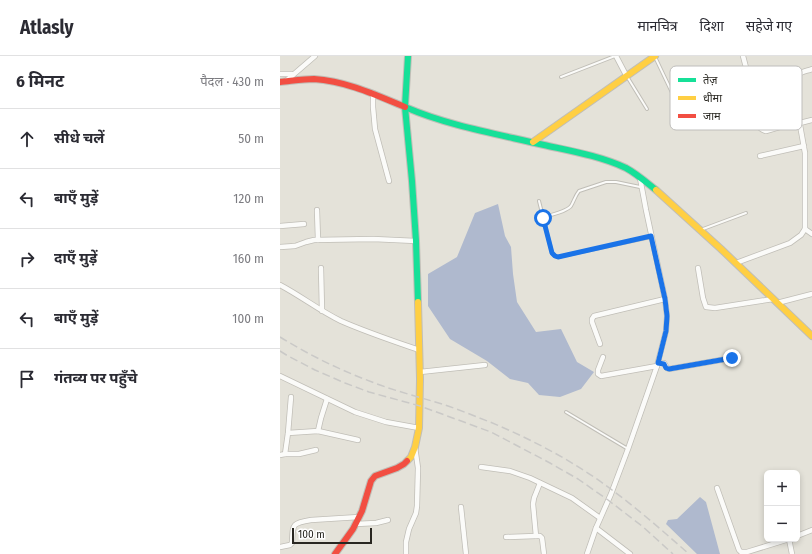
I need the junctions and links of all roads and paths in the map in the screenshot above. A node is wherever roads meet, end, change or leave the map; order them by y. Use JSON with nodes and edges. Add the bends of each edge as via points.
{"nodes":[{"id":1,"x":315,"y":56,"type":"edge"},
{"id":2,"x":408,"y":56,"type":"edge"},
{"id":3,"x":616,"y":56,"type":"edge"},
{"id":4,"x":654,"y":56,"type":"edge"},
{"id":5,"x":743,"y":56,"type":"edge"},
{"id":6,"x":746,"y":66,"type":"edge"},
{"id":7,"x":812,"y":69,"type":"edge"},
{"id":8,"x":802,"y":72,"type":"edge"},
{"id":9,"x":280,"y":74,"type":"edge"},
{"id":10,"x":292,"y":74,"type":"junction"},
{"id":11,"x":626,"y":75,"type":"junction"},
{"id":12,"x":561,"y":77,"type":"dead end"},
{"id":13,"x":282,"y":82,"type":"edge"},
{"id":14,"x":670,"y":89,"type":"edge"},
{"id":15,"x":373,"y":93,"type":"junction"},
{"id":16,"x":405,"y":107,"type":"junction"},
{"id":17,"x":647,"y":109,"type":"dead end"},
{"id":18,"x":812,"y":120,"type":"edge"},
{"id":19,"x":802,"y":122,"type":"edge"},
{"id":20,"x":801,"y":130,"type":"edge"},
{"id":21,"x":533,"y":142,"type":"junction"},
{"id":22,"x":804,"y":146,"type":"junction"},
{"id":23,"x":760,"y":156,"type":"dead end"},
{"id":24,"x":640,"y":177,"type":"junction"},
{"id":25,"x":389,"y":181,"type":"dead end"},
{"id":26,"x":642,"y":187,"type":"junction"},
{"id":27,"x":812,"y":198,"type":"edge"},
{"id":28,"x":805,"y":200,"type":"junction"},
{"id":29,"x":539,"y":201,"type":"dead end"},
{"id":30,"x":317,"y":210,"type":"dead end"},
{"id":31,"x":746,"y":213,"type":"dead end"},
{"id":32,"x":543,"y":218,"type":"junction"},
{"id":33,"x":304,"y":224,"type":"dead end"},
{"id":34,"x":280,"y":226,"type":"edge"},
{"id":35,"x":805,"y":229,"type":"junction"},
{"id":36,"x":700,"y":230,"type":"junction"},
{"id":37,"x":812,"y":234,"type":"edge"},
{"id":38,"x":651,"y":236,"type":"junction"},
{"id":39,"x":318,"y":240,"type":"junction"},
{"id":40,"x":416,"y":241,"type":"junction"},
{"id":41,"x":280,"y":247,"type":"edge"},
{"id":42,"x":736,"y":263,"type":"junction"},
{"id":43,"x":321,"y":268,"type":"dead end"},
{"id":44,"x":698,"y":268,"type":"dead end"},
{"id":45,"x":280,"y":285,"type":"edge"},
{"id":46,"x":812,"y":294,"type":"edge"},
{"id":47,"x":665,"y":299,"type":"junction"},
{"id":48,"x":775,"y":301,"type":"junction"},
{"id":49,"x":322,"y":311,"type":"junction"},
{"id":50,"x":812,"y":336,"type":"edge"},
{"id":51,"x":600,"y":344,"type":"dead end"},
{"id":52,"x":419,"y":350,"type":"junction"},
{"id":53,"x":603,"y":357,"type":"dead end"},
{"id":54,"x":732,"y":358,"type":"dead end"},
{"id":55,"x":657,"y":365,"type":"junction"},
{"id":56,"x":485,"y":366,"type":"dead end"},
{"id":57,"x":420,"y":372,"type":"junction"},
{"id":58,"x":280,"y":376,"type":"edge"},
{"id":59,"x":291,"y":397,"type":"dead end"},
{"id":60,"x":327,"y":399,"type":"junction"},
{"id":61,"x":566,"y":412,"type":"dead end"},
{"id":62,"x":419,"y":428,"type":"junction"},
{"id":63,"x":318,"y":431,"type":"junction"},
{"id":64,"x":288,"y":433,"type":"junction"},
{"id":65,"x":358,"y":440,"type":"dead end"},
{"id":66,"x":415,"y":447,"type":"junction"},
{"id":67,"x":628,"y":449,"type":"junction"},
{"id":68,"x":316,"y":450,"type":"dead end"},
{"id":69,"x":282,"y":454,"type":"edge"},
{"id":70,"x":481,"y":467,"type":"dead end"},
{"id":71,"x":540,"y":482,"type":"junction"},
{"id":72,"x":718,"y":488,"type":"dead end"},
{"id":73,"x":461,"y":507,"type":"dead end"},
{"id":74,"x":359,"y":518,"type":"junction"},
{"id":75,"x":600,"y":518,"type":"junction"},
{"id":76,"x":388,"y":520,"type":"dead end"},
{"id":77,"x":356,"y":524,"type":"junction"},
{"id":78,"x":596,"y":528,"type":"junction"},
{"id":79,"x":812,"y":530,"type":"edge"},
{"id":80,"x":800,"y":535,"type":"edge"},
{"id":81,"x":536,"y":536,"type":"junction"},
{"id":82,"x":506,"y":537,"type":"dead end"},
{"id":83,"x":779,"y":542,"type":"edge"},
{"id":84,"x":787,"y":542,"type":"edge"},
{"id":85,"x":280,"y":546,"type":"edge"},
{"id":86,"x":335,"y":554,"type":"edge"},
{"id":87,"x":406,"y":554,"type":"edge"},
{"id":88,"x":466,"y":554,"type":"edge"},
{"id":89,"x":544,"y":554,"type":"edge"},
{"id":90,"x":587,"y":554,"type":"edge"},
{"id":91,"x":630,"y":554,"type":"edge"},
{"id":92,"x":792,"y":554,"type":"edge"}],
"edges":[{"from":1,"to":10,"type":"street"},
{"from":2,"to":16,"type":"main road"},
{"from":3,"to":11,"type":"street"},
{"from":3,"to":12,"type":"lane"},
{"from":4,"to":11,"type":"main road"},
{"from":4,"to":14,"type":"lane"},
{"from":5,"to":6,"type":"street"},
{"from":7,"to":8,"type":"street"},
{"from":9,"to":10,"type":"street"},
{"from":10,"to":13,"type":"street"},
{"from":11,"to":17,"type":"lane"},
{"from":11,"to":21,"type":"main road"},
{"from":13,"to":15,"type":"main road","via":[[300,79],[329,80]]},
{"from":15,"to":16,"type":"main road"},
{"from":15,"to":25,"type":"street","via":[[375,129]]},
{"from":16,"to":21,"type":"main road","via":[[458,126]]},
{"from":16,"to":40,"type":"main road"},
{"from":18,"to":19,"type":"street"},
{"from":20,"to":22,"type":"street"},
{"from":21,"to":24,"type":"main road","via":[[614,163]]},
{"from":22,"to":23,"type":"street"},
{"from":22,"to":28,"type":"street"},
{"from":24,"to":26,"type":"street"},
{"from":24,"to":36,"type":"main road"},
{"from":26,"to":32,"type":"lane","via":[[606,182],[579,191],[566,210]]},
{"from":26,"to":38,"type":"street"},
{"from":27,"to":28,"type":"street"},
{"from":28,"to":35,"type":"street"},
{"from":29,"to":32,"type":"lane"},
{"from":30,"to":39,"type":"street"},
{"from":31,"to":36,"type":"lane"},
{"from":32,"to":38,"type":"lane","via":[[552,253],[558,257]]},
{"from":33,"to":34,"type":"street"},
{"from":35,"to":37,"type":"street"},
{"from":35,"to":42,"type":"street","via":[[802,235],[790,243]]},
{"from":36,"to":42,"type":"main road"},
{"from":38,"to":47,"type":"street"},
{"from":39,"to":40,"type":"street"},
{"from":39,"to":41,"type":"street"},
{"from":40,"to":52,"type":"main road"},
{"from":42,"to":48,"type":"main road"},
{"from":43,"to":49,"type":"street"},
{"from":44,"to":48,"type":"street","via":[[706,307]]},
{"from":45,"to":49,"type":"street"},
{"from":46,"to":48,"type":"street"},
{"from":47,"to":51,"type":"street","via":[[594,316],[592,322]]},
{"from":47,"to":55,"type":"street","via":[[666,331]]},
{"from":48,"to":50,"type":"main road"},
{"from":49,"to":52,"type":"street","via":[[358,328]]},
{"from":52,"to":57,"type":"main road"},
{"from":53,"to":55,"type":"street","via":[[598,370],[600,376]]},
{"from":54,"to":55,"type":"street","via":[[669,369],[664,364]]},
{"from":55,"to":67,"type":"street"},
{"from":56,"to":57,"type":"street"},
{"from":57,"to":62,"type":"main road"},
{"from":58,"to":60,"type":"street"},
{"from":59,"to":64,"type":"street"},
{"from":60,"to":62,"type":"street","via":[[375,419]]},
{"from":60,"to":63,"type":"street"},
{"from":61,"to":67,"type":"lane"},
{"from":62,"to":66,"type":"main road"},
{"from":63,"to":64,"type":"street"},
{"from":63,"to":65,"type":"street"},
{"from":64,"to":69,"type":"street"},
{"from":66,"to":74,"type":"main road","via":[[411,457],[404,464],[375,476],[371,481]]},
{"from":66,"to":87,"type":"street","via":[[418,468],[417,506],[406,542]]},
{"from":67,"to":75,"type":"street"},
{"from":68,"to":69,"type":"street"},
{"from":70,"to":71,"type":"street","via":[[510,471]]},
{"from":71,"to":75,"type":"street","via":[[572,498]]},
{"from":71,"to":81,"type":"street","via":[[533,504]]},
{"from":72,"to":83,"type":"street","via":[[741,552]]},
{"from":73,"to":88,"type":"street"},
{"from":74,"to":77,"type":"main road"},
{"from":74,"to":85,"type":"street","via":[[311,520],[296,524],[292,529],[292,543]]},
{"from":75,"to":78,"type":"street"},
{"from":76,"to":77,"type":"street"},
{"from":77,"to":86,"type":"main road"},
{"from":78,"to":90,"type":"street"},
{"from":78,"to":91,"type":"street"},
{"from":79,"to":80,"type":"street"},
{"from":81,"to":82,"type":"street"},
{"from":81,"to":89,"type":"street","via":[[542,538]]},
{"from":84,"to":92,"type":"street"}]}
